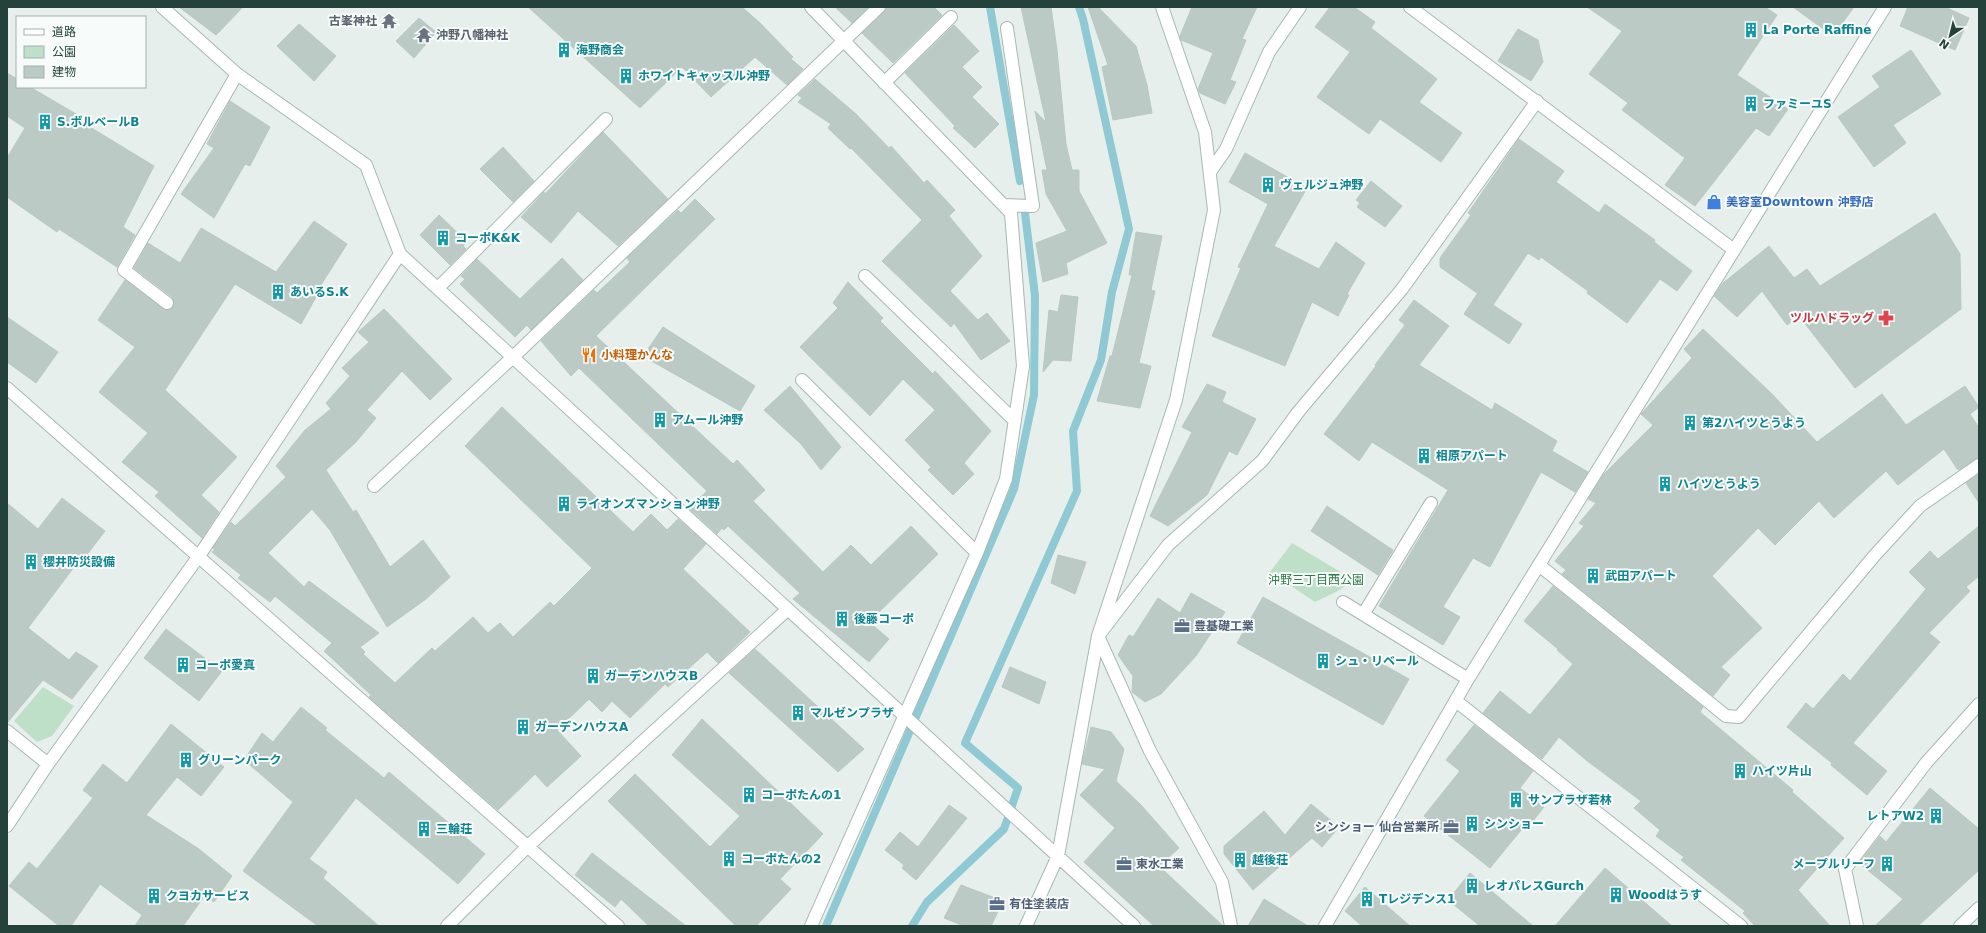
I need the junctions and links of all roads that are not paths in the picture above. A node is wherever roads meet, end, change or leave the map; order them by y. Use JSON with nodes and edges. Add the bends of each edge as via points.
{"nodes":[{"id":1,"x":162,"y":7,"type":"edge"},
{"id":2,"x":811,"y":7,"type":"edge"},
{"id":3,"x":879,"y":7,"type":"edge"},
{"id":4,"x":1162,"y":7,"type":"edge"},
{"id":5,"x":1300,"y":7,"type":"edge"},
{"id":6,"x":1410,"y":7,"type":"edge"},
{"id":7,"x":1885,"y":7,"type":"edge"},
{"id":8,"x":951,"y":17,"type":"dead end"},
{"id":9,"x":1007,"y":28,"type":"dead end"},
{"id":10,"x":845,"y":42,"type":"junction"},
{"id":11,"x":237,"y":74,"type":"junction"},
{"id":12,"x":884,"y":83,"type":"junction"},
{"id":13,"x":1537,"y":101,"type":"junction"},
{"id":14,"x":606,"y":119,"type":"dead end"},
{"id":15,"x":1210,"y":172,"type":"junction"},
{"id":16,"x":1003,"y":205,"type":"junction"},
{"id":17,"x":1734,"y":250,"type":"junction"},
{"id":18,"x":400,"y":254,"type":"junction"},
{"id":19,"x":865,"y":276,"type":"dead end"},
{"id":20,"x":438,"y":288,"type":"junction"},
{"id":21,"x":167,"y":303,"type":"dead end"},
{"id":22,"x":513,"y":357,"type":"junction"},
{"id":23,"x":802,"y":380,"type":"dead end"},
{"id":24,"x":7,"y":388,"type":"edge"},
{"id":25,"x":1015,"y":421,"type":"junction"},
{"id":26,"x":1979,"y":466,"type":"edge"},
{"id":27,"x":374,"y":486,"type":"dead end"},
{"id":28,"x":1431,"y":503,"type":"dead end"},
{"id":29,"x":977,"y":553,"type":"junction"},
{"id":30,"x":199,"y":556,"type":"junction"},
{"id":31,"x":1539,"y":565,"type":"junction"},
{"id":32,"x":1343,"y":602,"type":"dead end"},
{"id":33,"x":788,"y":609,"type":"junction"},
{"id":34,"x":1364,"y":613,"type":"junction"},
{"id":35,"x":1098,"y":636,"type":"junction"},
{"id":36,"x":1468,"y":678,"type":"junction"},
{"id":37,"x":1456,"y":701,"type":"junction"},
{"id":38,"x":1979,"y":704,"type":"edge"},
{"id":39,"x":906,"y":718,"type":"junction"},
{"id":40,"x":7,"y":730,"type":"edge"},
{"id":41,"x":48,"y":764,"type":"junction"},
{"id":42,"x":7,"y":826,"type":"edge"},
{"id":43,"x":528,"y":847,"type":"junction"},
{"id":44,"x":1058,"y":856,"type":"junction"},
{"id":45,"x":1979,"y":908,"type":"edge"},
{"id":46,"x":447,"y":926,"type":"edge"},
{"id":47,"x":618,"y":926,"type":"edge"},
{"id":48,"x":811,"y":926,"type":"edge"},
{"id":49,"x":1026,"y":926,"type":"edge"},
{"id":50,"x":1134,"y":926,"type":"edge"},
{"id":51,"x":1231,"y":926,"type":"edge"},
{"id":52,"x":1325,"y":926,"type":"edge"},
{"id":53,"x":1741,"y":926,"type":"edge"},
{"id":54,"x":1857,"y":926,"type":"edge"},
{"id":55,"x":1960,"y":926,"type":"edge"}],
"edges":[{"from":1,"to":11,"type":"street"},
{"from":2,"to":10,"type":"street"},
{"from":3,"to":10,"type":"street"},
{"from":4,"to":15,"type":"street","via":[[1205,132]]},
{"from":5,"to":15,"type":"street","via":[[1269,52],[1226,149]]},
{"from":6,"to":13,"type":"street"},
{"from":7,"to":17,"type":"street"},
{"from":8,"to":12,"type":"street"},
{"from":9,"to":16,"type":"street","via":[[1033,206]]},
{"from":10,"to":12,"type":"street"},
{"from":10,"to":22,"type":"street"},
{"from":11,"to":18,"type":"street","via":[[366,165]]},
{"from":11,"to":21,"type":"street","via":[[124,270]]},
{"from":12,"to":16,"type":"street"},
{"from":13,"to":17,"type":"street"},
{"from":13,"to":35,"type":"street","via":[[1402,289],[1299,411],[1262,461],[1168,545]]},
{"from":14,"to":20,"type":"street"},
{"from":15,"to":35,"type":"street","via":[[1214,210],[1176,400]]},
{"from":16,"to":25,"type":"street","via":[[1011,213],[1023,366]]},
{"from":17,"to":31,"type":"street"},
{"from":18,"to":20,"type":"street"},
{"from":18,"to":30,"type":"street"},
{"from":19,"to":25,"type":"street"},
{"from":20,"to":22,"type":"street"},
{"from":22,"to":27,"type":"street"},
{"from":22,"to":33,"type":"street"},
{"from":23,"to":29,"type":"street"},
{"from":24,"to":30,"type":"street"},
{"from":25,"to":29,"type":"street","via":[[1006,479]]},
{"from":26,"to":31,"type":"street","via":[[1920,506],[1875,555],[1739,717],[1726,716]]},
{"from":28,"to":34,"type":"street"},
{"from":29,"to":39,"type":"street"},
{"from":30,"to":41,"type":"street"},
{"from":30,"to":43,"type":"street"},
{"from":31,"to":36,"type":"street"},
{"from":32,"to":34,"type":"street"},
{"from":33,"to":39,"type":"street"},
{"from":33,"to":43,"type":"street"},
{"from":34,"to":36,"type":"street"},
{"from":35,"to":44,"type":"street"},
{"from":35,"to":51,"type":"street","via":[[1150,751],[1222,882]]},
{"from":36,"to":37,"type":"street"},
{"from":37,"to":52,"type":"street"},
{"from":37,"to":53,"type":"street"},
{"from":38,"to":54,"type":"street","via":[[1926,763],[1845,869]]},
{"from":39,"to":44,"type":"street"},
{"from":39,"to":48,"type":"street"},
{"from":40,"to":41,"type":"street"},
{"from":41,"to":42,"type":"street"},
{"from":43,"to":46,"type":"street"},
{"from":43,"to":47,"type":"street"},
{"from":44,"to":49,"type":"street"},
{"from":44,"to":50,"type":"street"},
{"from":45,"to":55,"type":"street"}]}
